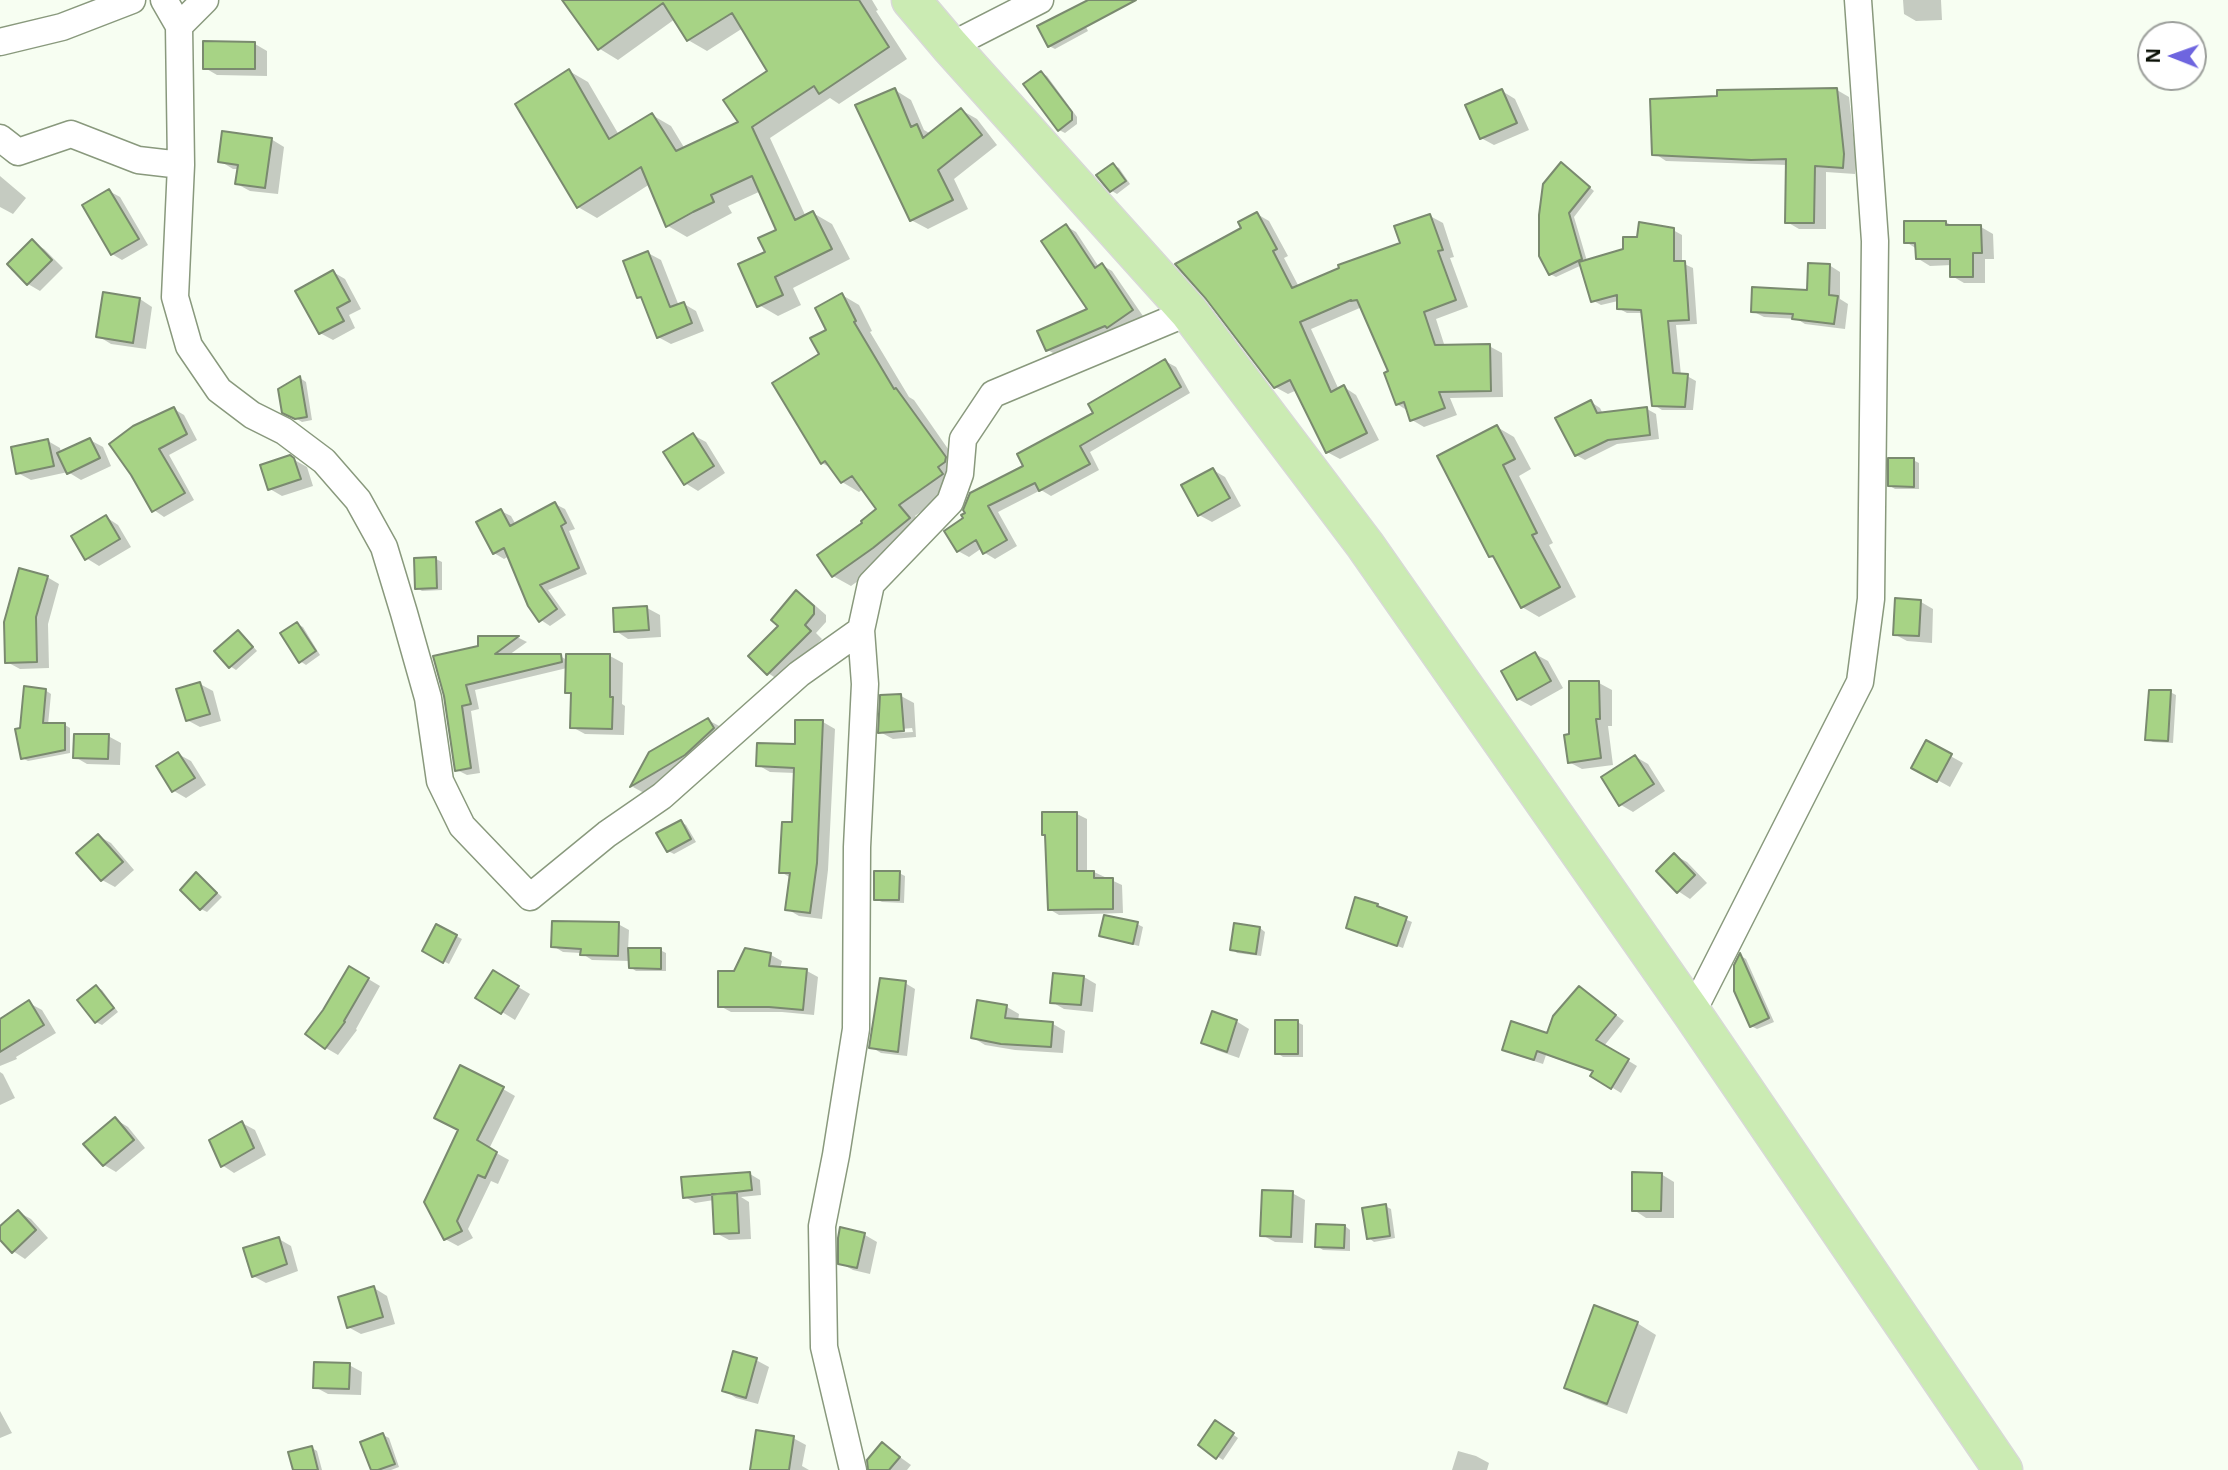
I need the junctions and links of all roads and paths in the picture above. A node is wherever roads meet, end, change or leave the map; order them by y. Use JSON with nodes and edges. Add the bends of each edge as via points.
{"nodes":[{"id":1,"x":132,"y":0,"type":"edge"},
{"id":2,"x":164,"y":0,"type":"edge"},
{"id":3,"x":205,"y":0,"type":"edge"},
{"id":4,"x":911,"y":0,"type":"edge"},
{"id":5,"x":1040,"y":0,"type":"edge"},
{"id":6,"x":1858,"y":0,"type":"edge"},
{"id":7,"x":179,"y":26,"type":"junction"},
{"id":8,"x":0,"y":42,"type":"edge"},
{"id":9,"x":950,"y":46,"type":"junction"},
{"id":10,"x":0,"y":138,"type":"edge"},
{"id":11,"x":181,"y":165,"type":"junction"},
{"id":12,"x":1189,"y":312,"type":"junction"},
{"id":13,"x":861,"y":629,"type":"junction"},
{"id":14,"x":1692,"y":1013,"type":"junction"},
{"id":15,"x":852,"y":1470,"type":"edge"},
{"id":16,"x":2003,"y":1470,"type":"edge"}],
"edges":[{"from":1,"to":8,"type":"street","via":[[62,27]]},
{"from":2,"to":7,"type":"street"},
{"from":3,"to":7,"type":"street"},
{"from":4,"to":9,"type":"main road"},
{"from":5,"to":9,"type":"street"},
{"from":6,"to":14,"type":"street","via":[[1875,241],[1871,599],[1860,682]]},
{"from":7,"to":11,"type":"street"},
{"from":9,"to":12,"type":"main road"},
{"from":10,"to":11,"type":"street","via":[[18,152],[71,134],[138,160]]},
{"from":11,"to":13,"type":"street","via":[[175,297],[190,345],[219,390],[324,461],[358,500],[384,547],[404,613],[428,698],[440,781],[462,826],[530,897],[662,796],[799,674]]},
{"from":12,"to":13,"type":"street","via":[[993,394],[963,439],[960,474],[950,502],[871,584]]},
{"from":12,"to":14,"type":"main road","via":[[1365,545]]},
{"from":13,"to":15,"type":"street","via":[[865,684],[857,847],[856,1029],[822,1226],[824,1348]]},
{"from":14,"to":16,"type":"main road"}]}
